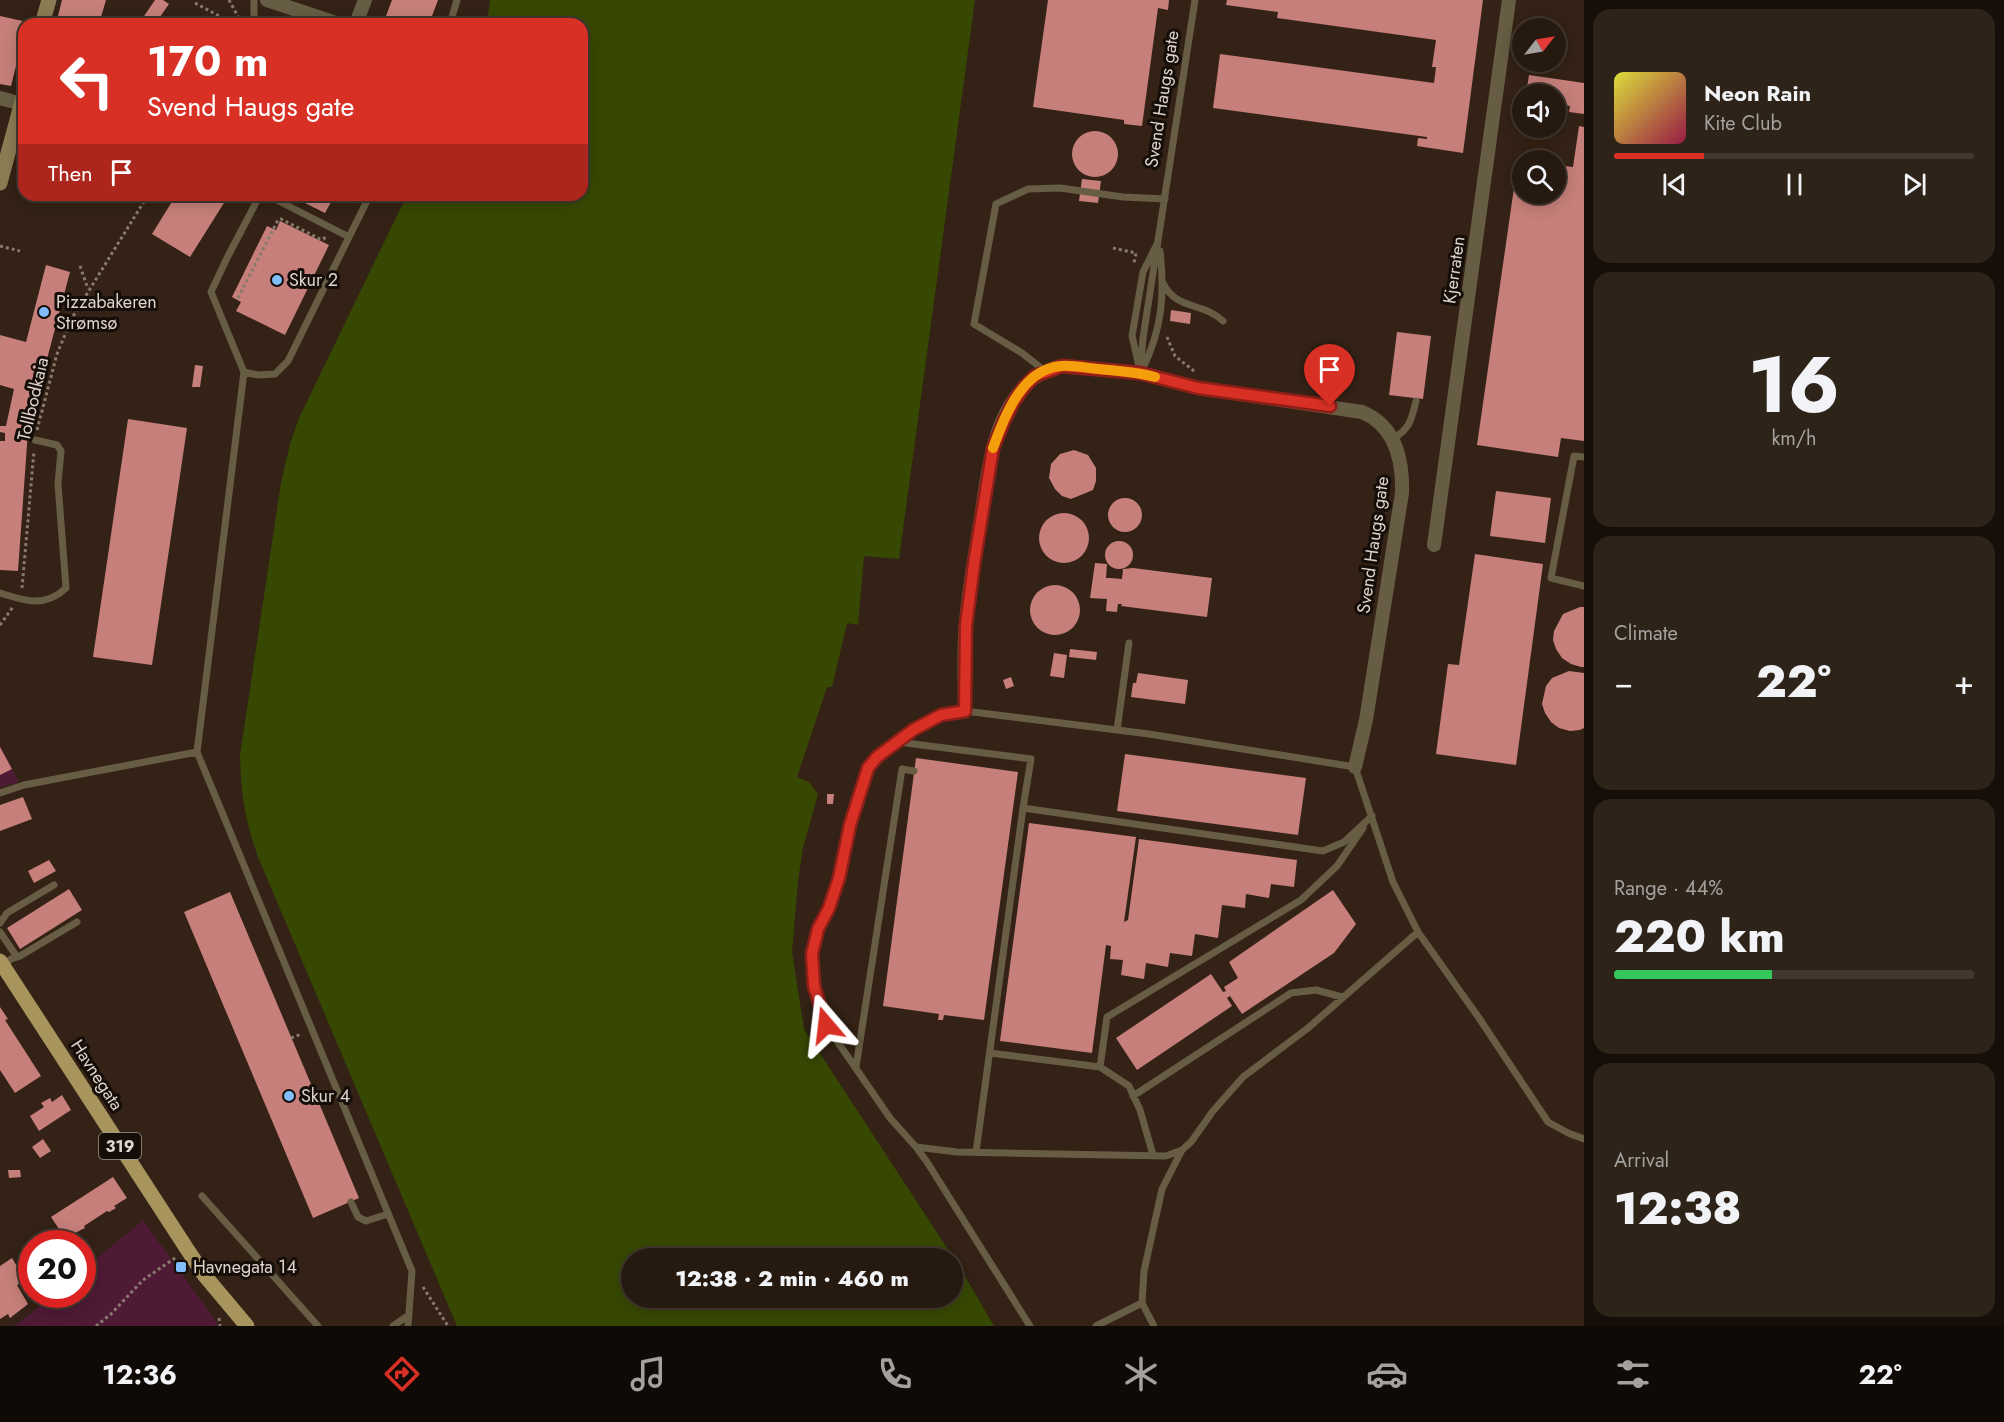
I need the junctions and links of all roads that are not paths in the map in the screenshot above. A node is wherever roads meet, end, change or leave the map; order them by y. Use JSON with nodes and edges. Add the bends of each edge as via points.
{"nodes":[{"id":1,"x":49,"y":0,"type":"edge"},
{"id":2,"x":254,"y":0,"type":"edge"},
{"id":3,"x":267,"y":0,"type":"edge"},
{"id":4,"x":365,"y":0,"type":"edge"},
{"id":5,"x":458,"y":0,"type":"edge"},
{"id":6,"x":1195,"y":0,"type":"edge"},
{"id":7,"x":1509,"y":0,"type":"edge"},
{"id":8,"x":44,"y":18,"type":"edge"},
{"id":9,"x":254,"y":18,"type":"edge"},
{"id":10,"x":321,"y":18,"type":"edge"},
{"id":11,"x":358,"y":18,"type":"edge"},
{"id":12,"x":452,"y":18,"type":"edge"},
{"id":13,"x":0,"y":98,"type":"edge"},
{"id":14,"x":18,"y":99,"type":"edge"},
{"id":15,"x":18,"y":117,"type":"edge"},
{"id":16,"x":0,"y":183,"type":"edge"},
{"id":17,"x":1165,"y":199,"type":"junction"},
{"id":18,"x":258,"y":201,"type":"edge"},
{"id":19,"x":279,"y":201,"type":"edge"},
{"id":20,"x":367,"y":201,"type":"edge"},
{"id":21,"x":349,"y":237,"type":"junction"},
{"id":22,"x":1159,"y":239,"type":"junction"},
{"id":23,"x":1155,"y":271,"type":"junction"},
{"id":24,"x":1164,"y":284,"type":"junction"},
{"id":25,"x":1222,"y":321,"type":"dead end"},
{"id":26,"x":1045,"y":371,"type":"junction"},
{"id":27,"x":244,"y":372,"type":"junction"},
{"id":28,"x":1140,"y":373,"type":"junction"},
{"id":29,"x":1416,"y":401,"type":"dead end"},
{"id":30,"x":1393,"y":439,"type":"junction"},
{"id":31,"x":35,"y":440,"type":"road end"},
{"id":32,"x":1584,"y":457,"type":"edge"},
{"id":33,"x":1434,"y":545,"type":"dead end"},
{"id":34,"x":1584,"y":586,"type":"edge"},
{"id":35,"x":0,"y":593,"type":"edge"},
{"id":36,"x":1129,"y":643,"type":"dead end"},
{"id":37,"x":965,"y":711,"type":"junction"},
{"id":38,"x":1117,"y":730,"type":"junction"},
{"id":39,"x":898,"y":742,"type":"junction"},
{"id":40,"x":197,"y":752,"type":"junction"},
{"id":41,"x":1355,"y":766,"type":"junction"},
{"id":42,"x":914,"y":771,"type":"dead end"},
{"id":43,"x":0,"y":793,"type":"edge"},
{"id":44,"x":1023,"y":808,"type":"junction"},
{"id":45,"x":1372,"y":816,"type":"junction"},
{"id":46,"x":54,"y":885,"type":"dead end"},
{"id":47,"x":77,"y":921,"type":"dead end"},
{"id":48,"x":0,"y":923,"type":"edge"},
{"id":49,"x":0,"y":932,"type":"edge"},
{"id":50,"x":1418,"y":932,"type":"junction"},
{"id":51,"x":17,"y":957,"type":"junction"},
{"id":52,"x":1,"y":962,"type":"edge"},
{"id":53,"x":1342,"y":998,"type":"junction"},
{"id":54,"x":990,"y":1053,"type":"junction"},
{"id":55,"x":856,"y":1067,"type":"junction"},
{"id":56,"x":1100,"y":1067,"type":"junction"},
{"id":57,"x":1133,"y":1096,"type":"junction"},
{"id":58,"x":1584,"y":1139,"type":"edge"},
{"id":59,"x":916,"y":1147,"type":"junction"},
{"id":60,"x":1182,"y":1150,"type":"junction"},
{"id":61,"x":976,"y":1152,"type":"junction"},
{"id":62,"x":1153,"y":1155,"type":"junction"},
{"id":63,"x":202,"y":1196,"type":"dead end"},
{"id":64,"x":351,"y":1202,"type":"dead end"},
{"id":65,"x":388,"y":1214,"type":"junction"},
{"id":66,"x":1142,"y":1302,"type":"junction"},
{"id":67,"x":409,"y":1315,"type":"junction"},
{"id":68,"x":247,"y":1326,"type":"edge"},
{"id":69,"x":318,"y":1326,"type":"edge"},
{"id":70,"x":393,"y":1326,"type":"edge"},
{"id":71,"x":408,"y":1326,"type":"edge"},
{"id":72,"x":1030,"y":1326,"type":"edge"},
{"id":73,"x":1096,"y":1326,"type":"edge"},
{"id":74,"x":1154,"y":1326,"type":"edge"}],
"edges":[{"from":1,"to":8,"type":"main road"},
{"from":2,"to":9,"type":"lane"},
{"from":3,"to":10,"type":"street"},
{"from":4,"to":11,"type":"street"},
{"from":5,"to":12,"type":"lane"},
{"from":6,"to":17,"type":"lane","name":"Svend Haugs gate"},
{"from":7,"to":33,"type":"street","name":"Kjerraten"},
{"from":13,"to":14,"type":"street"},
{"from":15,"to":16,"type":"main road"},
{"from":17,"to":22,"type":"lane","name":"Svend Haugs gate"},
{"from":17,"to":26,"type":"lane","via":[[1060,188],[1028,189],[996,204],[974,324]]},
{"from":18,"to":27,"type":"lane","via":[[211,292]]},
{"from":19,"to":21,"type":"lane"},
{"from":20,"to":21,"type":"lane"},
{"from":21,"to":27,"type":"lane","via":[[288,361],[275,374]]},
{"from":22,"to":23,"type":"lane"},
{"from":22,"to":24,"type":"lane"},
{"from":22,"to":28,"type":"lane","via":[[1143,272],[1132,336]]},
{"from":23,"to":24,"type":"lane"},
{"from":23,"to":28,"type":"lane"},
{"from":24,"to":25,"type":"lane","via":[[1179,302],[1206,308]]},
{"from":24,"to":28,"type":"lane","via":[[1156,338]]},
{"from":26,"to":28,"type":"street","name":"Svend Haugs gate","via":[[1062,366]]},
{"from":26,"to":37,"type":"street","via":[[1025,386],[1014,401],[993,448],[966,625]]},
{"from":27,"to":40,"type":"lane"},
{"from":28,"to":30,"type":"street","name":"Svend Haugs gate","via":[[1198,388],[1362,412],[1381,423]]},
{"from":29,"to":30,"type":"lane","via":[[1405,431]]},
{"from":30,"to":41,"type":"street","name":"Svend Haugs gate","via":[[1401,468],[1402,493],[1366,720]]},
{"from":31,"to":35,"type":"lane","via":[[57,445],[61,451],[58,484],[66,588],[57,596],[38,602]]},
{"from":32,"to":34,"type":"lane","via":[[1574,456],[1551,578]]},
{"from":36,"to":38,"type":"lane"},
{"from":37,"to":38,"type":"lane"},
{"from":37,"to":39,"type":"lane","via":[[941,715]]},
{"from":38,"to":41,"type":"lane"},
{"from":39,"to":44,"type":"lane","via":[[1031,759]]},
{"from":39,"to":55,"type":"lane","via":[[868,768],[839,878],[812,954],[814,986],[826,1025]]},
{"from":40,"to":43,"type":"lane"},
{"from":40,"to":65,"type":"lane"},
{"from":41,"to":45,"type":"lane"},
{"from":42,"to":55,"type":"lane","via":[[902,769]]},
{"from":44,"to":45,"type":"lane","via":[[1323,851],[1344,842]]},
{"from":44,"to":54,"type":"lane"},
{"from":45,"to":50,"type":"lane","via":[[1393,882]]},
{"from":45,"to":56,"type":"lane","via":[[1337,866],[1301,900],[1107,1017]]},
{"from":46,"to":48,"type":"lane","via":[[7,913]]},
{"from":47,"to":51,"type":"lane"},
{"from":49,"to":51,"type":"lane"},
{"from":50,"to":53,"type":"lane"},
{"from":50,"to":58,"type":"lane","via":[[1548,1122]]},
{"from":51,"to":52,"type":"lane"},
{"from":52,"to":68,"type":"main road","name":"Havnegata","number":"319","via":[[186,1249]]},
{"from":53,"to":57,"type":"lane","via":[[1316,990],[1291,993]]},
{"from":53,"to":60,"type":"lane","via":[[1243,1077]]},
{"from":54,"to":56,"type":"lane"},
{"from":54,"to":61,"type":"lane"},
{"from":55,"to":59,"type":"lane","via":[[890,1118]]},
{"from":56,"to":57,"type":"lane","via":[[1129,1086]]},
{"from":57,"to":62,"type":"lane"},
{"from":59,"to":61,"type":"lane"},
{"from":59,"to":72,"type":"lane"},
{"from":60,"to":62,"type":"lane","via":[[1166,1156]]},
{"from":60,"to":66,"type":"lane","via":[[1162,1189],[1144,1271]]},
{"from":61,"to":62,"type":"lane"},
{"from":63,"to":69,"type":"lane"},
{"from":64,"to":65,"type":"lane","via":[[358,1217],[366,1221]]},
{"from":65,"to":67,"type":"lane","via":[[412,1271]]},
{"from":66,"to":73,"type":"lane"},
{"from":66,"to":74,"type":"lane"},
{"from":67,"to":70,"type":"lane"},
{"from":67,"to":71,"type":"lane"}]}
